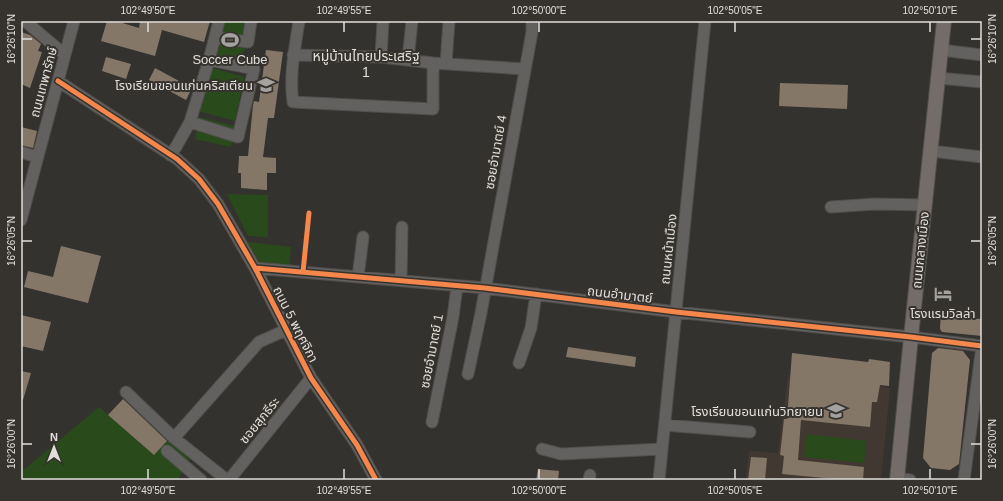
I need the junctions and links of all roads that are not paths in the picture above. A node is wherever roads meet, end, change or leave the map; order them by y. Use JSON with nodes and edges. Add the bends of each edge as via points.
{"nodes":[{"id":1,"x":25,"y":21,"type":"edge"},
{"id":2,"x":74,"y":21,"type":"edge"},
{"id":3,"x":219,"y":21,"type":"edge"},
{"id":4,"x":251,"y":21,"type":"edge"},
{"id":5,"x":299,"y":21,"type":"edge"},
{"id":6,"x":383,"y":21,"type":"edge"},
{"id":7,"x":412,"y":21,"type":"edge"},
{"id":8,"x":449,"y":21,"type":"edge"},
{"id":9,"x":532,"y":21,"type":"edge"},
{"id":10,"x":705,"y":21,"type":"edge"},
{"id":11,"x":944,"y":21,"type":"edge"},
{"id":12,"x":215,"y":37,"type":"junction"},
{"id":13,"x":941,"y":50,"type":"junction"},
{"id":14,"x":293,"y":54,"type":"junction"},
{"id":15,"x":65,"y":55,"type":"junction"},
{"id":16,"x":982,"y":55,"type":"edge"},
{"id":17,"x":381,"y":57,"type":"junction"},
{"id":18,"x":209,"y":60,"type":"junction"},
{"id":19,"x":408,"y":60,"type":"junction"},
{"id":20,"x":433,"y":63,"type":"junction"},
{"id":21,"x":446,"y":64,"type":"junction"},
{"id":22,"x":525,"y":69,"type":"junction"},
{"id":23,"x":938,"y":78,"type":"junction"},
{"id":24,"x":58,"y":81,"type":"junction"},
{"id":25,"x":982,"y":82,"type":"edge"},
{"id":26,"x":190,"y":122,"type":"junction"},
{"id":27,"x":931,"y":151,"type":"junction"},
{"id":28,"x":21,"y":152,"type":"edge"},
{"id":29,"x":170,"y":155,"type":"junction"},
{"id":30,"x":37,"y":157,"type":"junction"},
{"id":31,"x":982,"y":157,"type":"edge"},
{"id":32,"x":926,"y":205,"type":"junction"},
{"id":33,"x":831,"y":206,"type":"dead end"},
{"id":34,"x":21,"y":220,"type":"edge"},
{"id":35,"x":402,"y":227,"type":"dead end"},
{"id":36,"x":363,"y":237,"type":"dead end"},
{"id":37,"x":255,"y":268,"type":"junction"},
{"id":38,"x":358,"y":277,"type":"junction"},
{"id":39,"x":401,"y":281,"type":"junction"},
{"id":40,"x":457,"y":286,"type":"junction"},
{"id":41,"x":485,"y":288,"type":"junction"},
{"id":42,"x":536,"y":294,"type":"junction"},
{"id":43,"x":676,"y":312,"type":"junction"},
{"id":44,"x":286,"y":330,"type":"junction"},
{"id":45,"x":911,"y":337,"type":"junction"},
{"id":46,"x":982,"y":346,"type":"edge"},
{"id":47,"x":519,"y":363,"type":"dead end"},
{"id":48,"x":468,"y":374,"type":"dead end"},
{"id":49,"x":311,"y":378,"type":"junction"},
{"id":50,"x":979,"y":385,"type":"edge"},
{"id":51,"x":126,"y":392,"type":"dead end"},
{"id":52,"x":432,"y":422,"type":"dead end"},
{"id":53,"x":665,"y":425,"type":"junction"},
{"id":54,"x":750,"y":432,"type":"dead end"},
{"id":55,"x":174,"y":438,"type":"junction"},
{"id":56,"x":542,"y":449,"type":"dead end"},
{"id":57,"x":662,"y":449,"type":"junction"},
{"id":58,"x":167,"y":451,"type":"dead end"},
{"id":59,"x":901,"y":479,"type":"edge"},
{"id":60,"x":201,"y":480,"type":"edge"},
{"id":61,"x":228,"y":480,"type":"edge"},
{"id":62,"x":376,"y":480,"type":"edge"},
{"id":63,"x":659,"y":480,"type":"edge"},
{"id":64,"x":964,"y":480,"type":"edge"}],
"edges":[{"from":1,"to":15,"type":"street"},
{"from":2,"to":15,"type":"street","name":"ถนนเทพารักษ์"},
{"from":3,"to":12,"type":"street"},
{"from":4,"to":12,"type":"street","via":[[248,42]]},
{"from":5,"to":14,"type":"street"},
{"from":6,"to":17,"type":"street"},
{"from":7,"to":19,"type":"street"},
{"from":8,"to":21,"type":"street"},
{"from":9,"to":22,"type":"street","name":"ซอยอำมาตย์ 4"},
{"from":10,"to":43,"type":"street","name":"ถนนหน้าเมือง"},
{"from":11,"to":13,"type":"main road","name":"ถนนกลางเมือง"},
{"from":12,"to":18,"type":"street"},
{"from":13,"to":16,"type":"street"},
{"from":13,"to":23,"type":"main road","name":"ถนนกลางเมือง"},
{"from":14,"to":17,"type":"street"},
{"from":14,"to":20,"type":"street","via":[[293,102],[433,109]]},
{"from":15,"to":24,"type":"street","name":"ถนนเทพารักษ์"},
{"from":17,"to":19,"type":"street"},
{"from":18,"to":26,"type":"street"},
{"from":18,"to":26,"type":"street","via":[[254,69],[238,137]]},
{"from":19,"to":20,"type":"street"},
{"from":20,"to":21,"type":"street"},
{"from":21,"to":22,"type":"street"},
{"from":22,"to":41,"type":"street","name":"ซอยอำมาตย์ 4"},
{"from":23,"to":25,"type":"street"},
{"from":23,"to":27,"type":"main road","name":"ถนนกลางเมือง"},
{"from":24,"to":29,"type":"street","name":"ถนน 5 พฤศจิกา"},
{"from":24,"to":30,"type":"street","name":"ถนนเทพารักษ์"},
{"from":26,"to":29,"type":"street"},
{"from":27,"to":31,"type":"street"},
{"from":27,"to":32,"type":"main road","name":"ถนนกลางเมือง"},
{"from":28,"to":30,"type":"street"},
{"from":29,"to":37,"type":"street","name":"ถนน 5 พฤศจิกา","via":[[200,179],[218,204]]},
{"from":30,"to":34,"type":"street","name":"ถนนเทพารักษ์"},
{"from":32,"to":33,"type":"street"},
{"from":32,"to":45,"type":"main road","name":"ถนนกลางเมือง"},
{"from":35,"to":39,"type":"street"},
{"from":36,"to":38,"type":"street"},
{"from":37,"to":38,"type":"street","name":"ถนนอำมาตย์"},
{"from":37,"to":44,"type":"street","name":"ถนน 5 พฤศจิกา"},
{"from":38,"to":39,"type":"street","name":"ถนนอำมาตย์"},
{"from":39,"to":40,"type":"street","name":"ถนนอำมาตย์"},
{"from":40,"to":41,"type":"street","name":"ถนนอำมาตย์"},
{"from":40,"to":52,"type":"street","name":"ซอยอำมาตย์ 1"},
{"from":41,"to":42,"type":"street","name":"ถนนอำมาตย์"},
{"from":41,"to":48,"type":"street","name":"ซอยอำมาตย์ 4"},
{"from":42,"to":43,"type":"street","name":"ถนนอำมาตย์"},
{"from":42,"to":47,"type":"street","via":[[531,328]]},
{"from":43,"to":45,"type":"street","name":"ถนนอำมาตย์"},
{"from":43,"to":53,"type":"street","name":"ถนนหน้าเมือง"},
{"from":44,"to":49,"type":"street","name":"ถนน 5 พฤศจิกา"},
{"from":44,"to":55,"type":"street","via":[[259,342]]},
{"from":45,"to":46,"type":"street","name":"ถนนอำมาตย์"},
{"from":45,"to":59,"type":"main road","name":"ถนนกลางเมือง"},
{"from":46,"to":50,"type":"street"},
{"from":49,"to":61,"type":"street","name":"ซอยสุภธีระ"},
{"from":49,"to":62,"type":"street","name":"ถนน 5 พฤศจิกา","via":[[357,445]]},
{"from":50,"to":64,"type":"street"},
{"from":51,"to":55,"type":"street"},
{"from":53,"to":54,"type":"street"},
{"from":53,"to":57,"type":"street","name":"ถนนหน้าเมือง"},
{"from":55,"to":61,"type":"street"},
{"from":56,"to":57,"type":"street","via":[[561,454]]},
{"from":57,"to":63,"type":"street","name":"ถนนหน้าเมือง"},
{"from":58,"to":60,"type":"street"}]}
